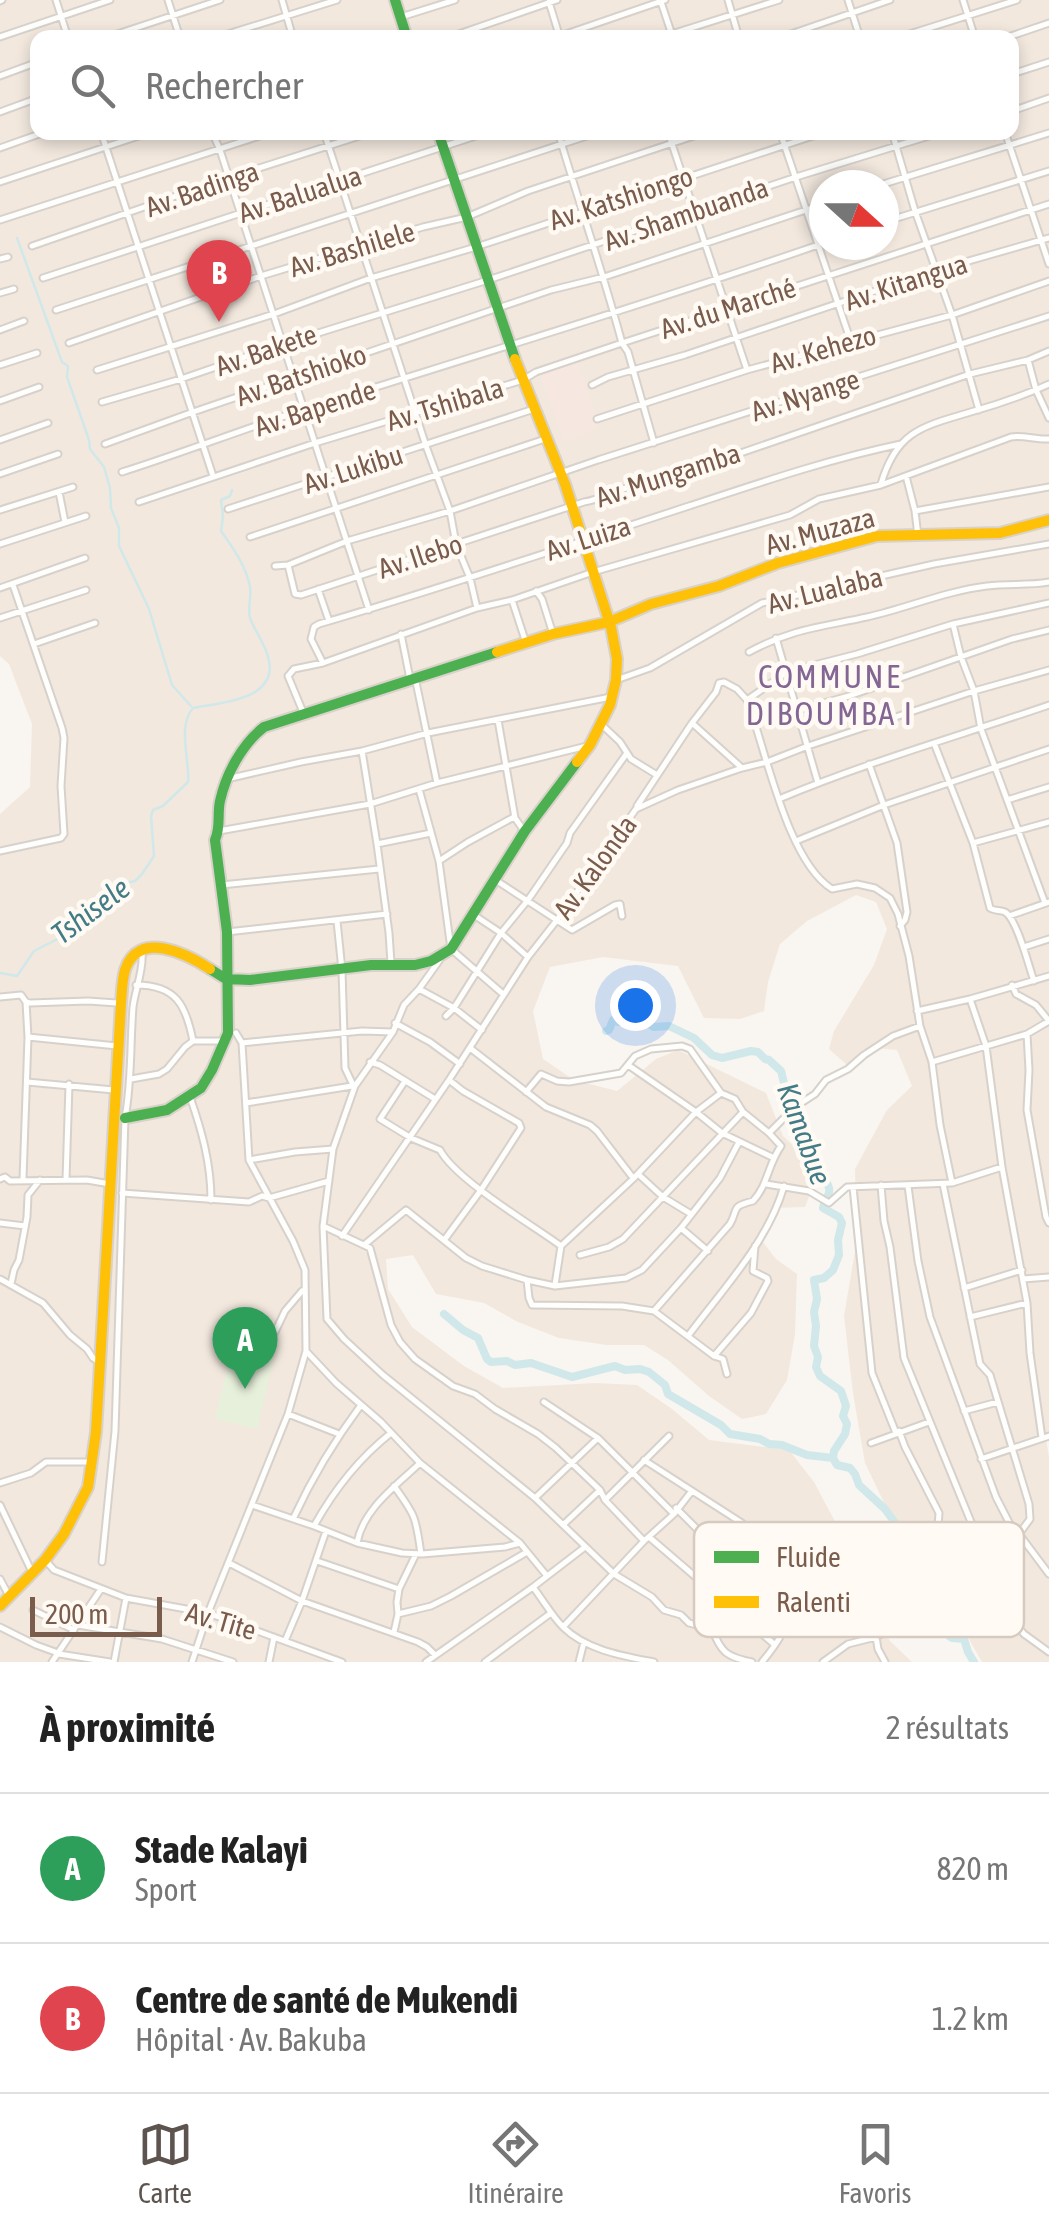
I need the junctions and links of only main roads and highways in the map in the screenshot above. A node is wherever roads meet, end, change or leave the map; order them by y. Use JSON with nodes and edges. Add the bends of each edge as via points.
{"nodes":[{"id":1,"x":395,"y":0,"type":"edge"},
{"id":2,"x":405,"y":30,"type":"edge"},
{"id":3,"x":441,"y":140,"type":"edge"},
{"id":4,"x":1049,"y":520,"type":"edge"},
{"id":5,"x":609,"y":622,"type":"junction"},
{"id":6,"x":226,"y":978,"type":"junction"},
{"id":7,"x":125,"y":1118,"type":"road end"},
{"id":8,"x":0,"y":1606,"type":"edge"}],
"edges":[{"from":1,"to":2,"type":"main road"},
{"from":3,"to":5,"type":"main road"},
{"from":4,"to":5,"type":"main road","name":"Av. Muzaza","via":[[1000,533],[877,536]]},
{"from":5,"to":6,"type":"main road","via":[[616,680],[602,724],[447,952],[424,964]]},
{"from":5,"to":6,"type":"main road","name":"Av. Muzaza","via":[[410,678],[257,731],[228,779],[214,840]]},
{"from":6,"to":7,"type":"main road","name":"Av. Muzaza","via":[[228,1033],[200,1088],[167,1110]]},
{"from":6,"to":8,"type":"main road","via":[[162,947],[140,951],[125,971],[117,1188],[88,1487],[46,1560]]}]}
